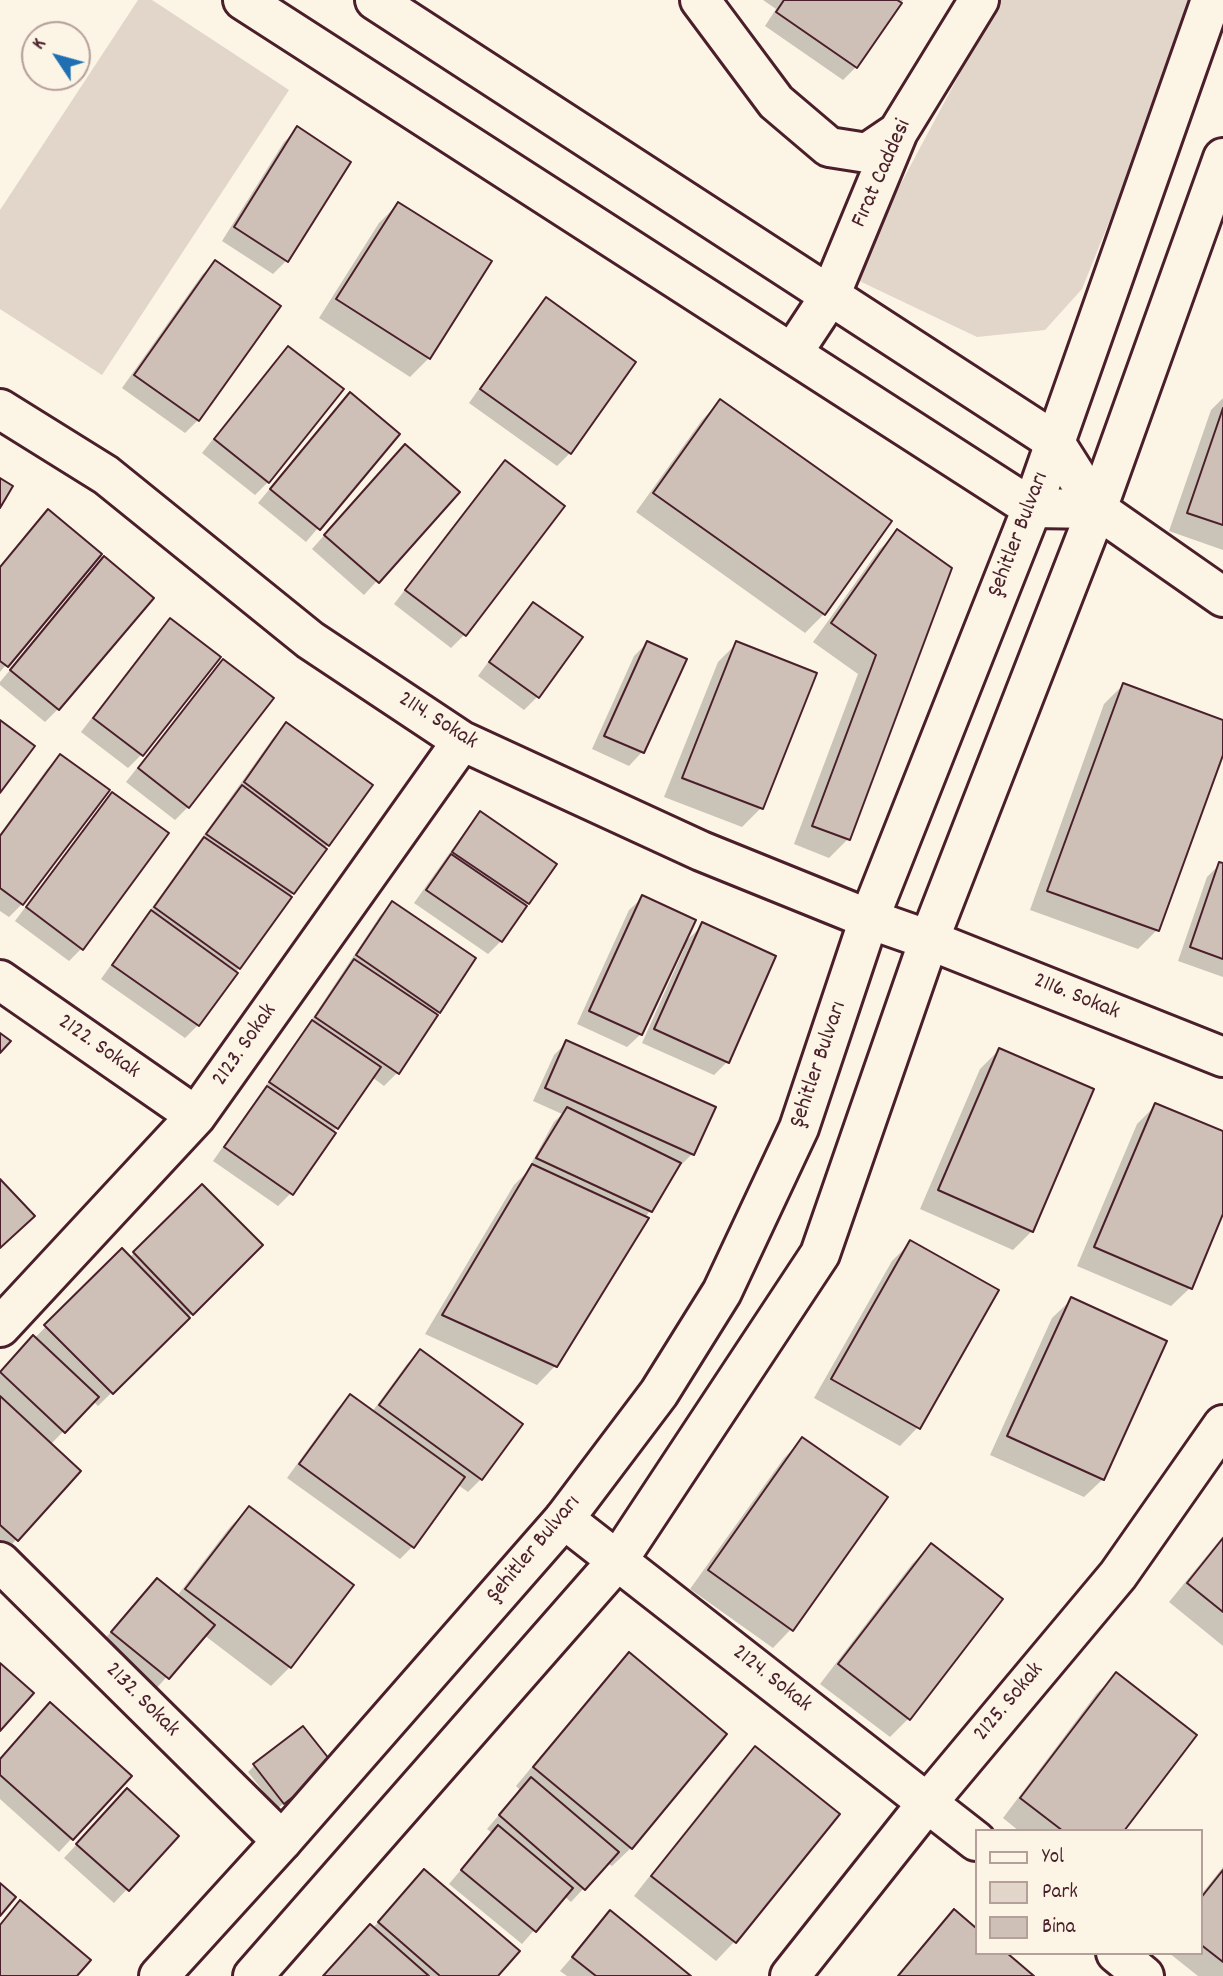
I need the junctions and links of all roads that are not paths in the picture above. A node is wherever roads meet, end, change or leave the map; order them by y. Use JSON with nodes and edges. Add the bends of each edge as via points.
{"nodes":[{"id":1,"x":243,"y":0,"type":"edge"},
{"id":2,"x":374,"y":0,"type":"edge"},
{"id":3,"x":699,"y":0,"type":"edge"},
{"id":4,"x":979,"y":0,"type":"edge"},
{"id":5,"x":1211,"y":0,"type":"edge"},
{"id":6,"x":898,"y":132,"type":"junction"},
{"id":7,"x":1223,"y":158,"type":"edge"},
{"id":8,"x":830,"y":296,"type":"junction"},
{"id":9,"x":793,"y":352,"type":"junction"},
{"id":10,"x":0,"y":409,"type":"edge"},
{"id":11,"x":1054,"y":441,"type":"junction"},
{"id":12,"x":1032,"y":508,"type":"junction"},
{"id":13,"x":1097,"y":509,"type":"junction"},
{"id":14,"x":1223,"y":597,"type":"edge"},
{"id":15,"x":462,"y":741,"type":"junction"},
{"id":16,"x":869,"y":919,"type":"junction"},
{"id":17,"x":929,"y":940,"type":"junction"},
{"id":18,"x":0,"y":980,"type":"edge"},
{"id":19,"x":1223,"y":1057,"type":"edge"},
{"id":20,"x":196,"y":1116,"type":"junction"},
{"id":21,"x":0,"y":1326,"type":"edge"},
{"id":22,"x":1223,"y":1425,"type":"edge"},
{"id":23,"x":564,"y":1519,"type":"junction"},
{"id":24,"x":618,"y":1560,"type":"junction"},
{"id":25,"x":0,"y":1562,"type":"edge"},
{"id":26,"x":928,"y":1802,"type":"junction"},
{"id":27,"x":974,"y":1839,"type":"edge"},
{"id":28,"x":282,"y":1841,"type":"junction"},
{"id":29,"x":1118,"y":1955,"type":"edge"},
{"id":30,"x":159,"y":1976,"type":"edge"},
{"id":31,"x":253,"y":1976,"type":"edge"},
{"id":32,"x":790,"y":1976,"type":"edge"},
{"id":33,"x":1144,"y":1976,"type":"edge"}],
"edges":[{"from":1,"to":9,"type":"street"},
{"from":2,"to":8,"type":"street"},
{"from":3,"to":6,"type":"street","via":[[776,102],[829,147],[867,153]]},
{"from":4,"to":6,"type":"street","name":"Fırat Caddesi"},
{"from":5,"to":11,"type":"street","name":"Şehitler Bulvarı"},
{"from":6,"to":8,"type":"street","name":"Fırat Caddesi"},
{"from":7,"to":13,"type":"street"},
{"from":8,"to":9,"type":"street","name":"Fırat Caddesi"},
{"from":8,"to":11,"type":"street"},
{"from":9,"to":12,"type":"street"},
{"from":10,"to":15,"type":"street","name":"2114. Sokak","via":[[106,475],[310,639]]},
{"from":11,"to":12,"type":"street","name":"Şehitler Bulvarı"},
{"from":11,"to":13,"type":"street"},
{"from":12,"to":13,"type":"street"},
{"from":12,"to":16,"type":"street","name":"Şehitler Bulvarı"},
{"from":13,"to":14,"type":"street"},
{"from":13,"to":17,"type":"street"},
{"from":15,"to":16,"type":"street","name":"2114. Sokak","via":[[701,850]]},
{"from":15,"to":20,"type":"street","name":"2123. Sokak"},
{"from":16,"to":17,"type":"street","name":"2114. Sokak"},
{"from":16,"to":23,"type":"street","name":"Şehitler Bulvarı","via":[[800,1128],[722,1292],[659,1393]]},
{"from":17,"to":19,"type":"street","name":"2116. Sokak"},
{"from":17,"to":24,"type":"street","via":[[820,1254]]},
{"from":18,"to":20,"type":"street","name":"2122. Sokak"},
{"from":20,"to":21,"type":"street","name":"2123. Sokak"},
{"from":22,"to":26,"type":"street","name":"2125. Sokak","via":[[1118,1574]]},
{"from":23,"to":24,"type":"street","name":"2124. Sokak"},
{"from":23,"to":28,"type":"street","name":"Şehitler Bulvarı"},
{"from":24,"to":26,"type":"street","name":"2124. Sokak"},
{"from":24,"to":31,"type":"street"},
{"from":25,"to":28,"type":"street","name":"2132. Sokak"},
{"from":26,"to":27,"type":"street","name":"2124. Sokak"},
{"from":26,"to":32,"type":"street","name":"2125. Sokak"},
{"from":28,"to":30,"type":"street","name":"Şehitler Bulvarı"},
{"from":29,"to":33,"type":"street"}]}
